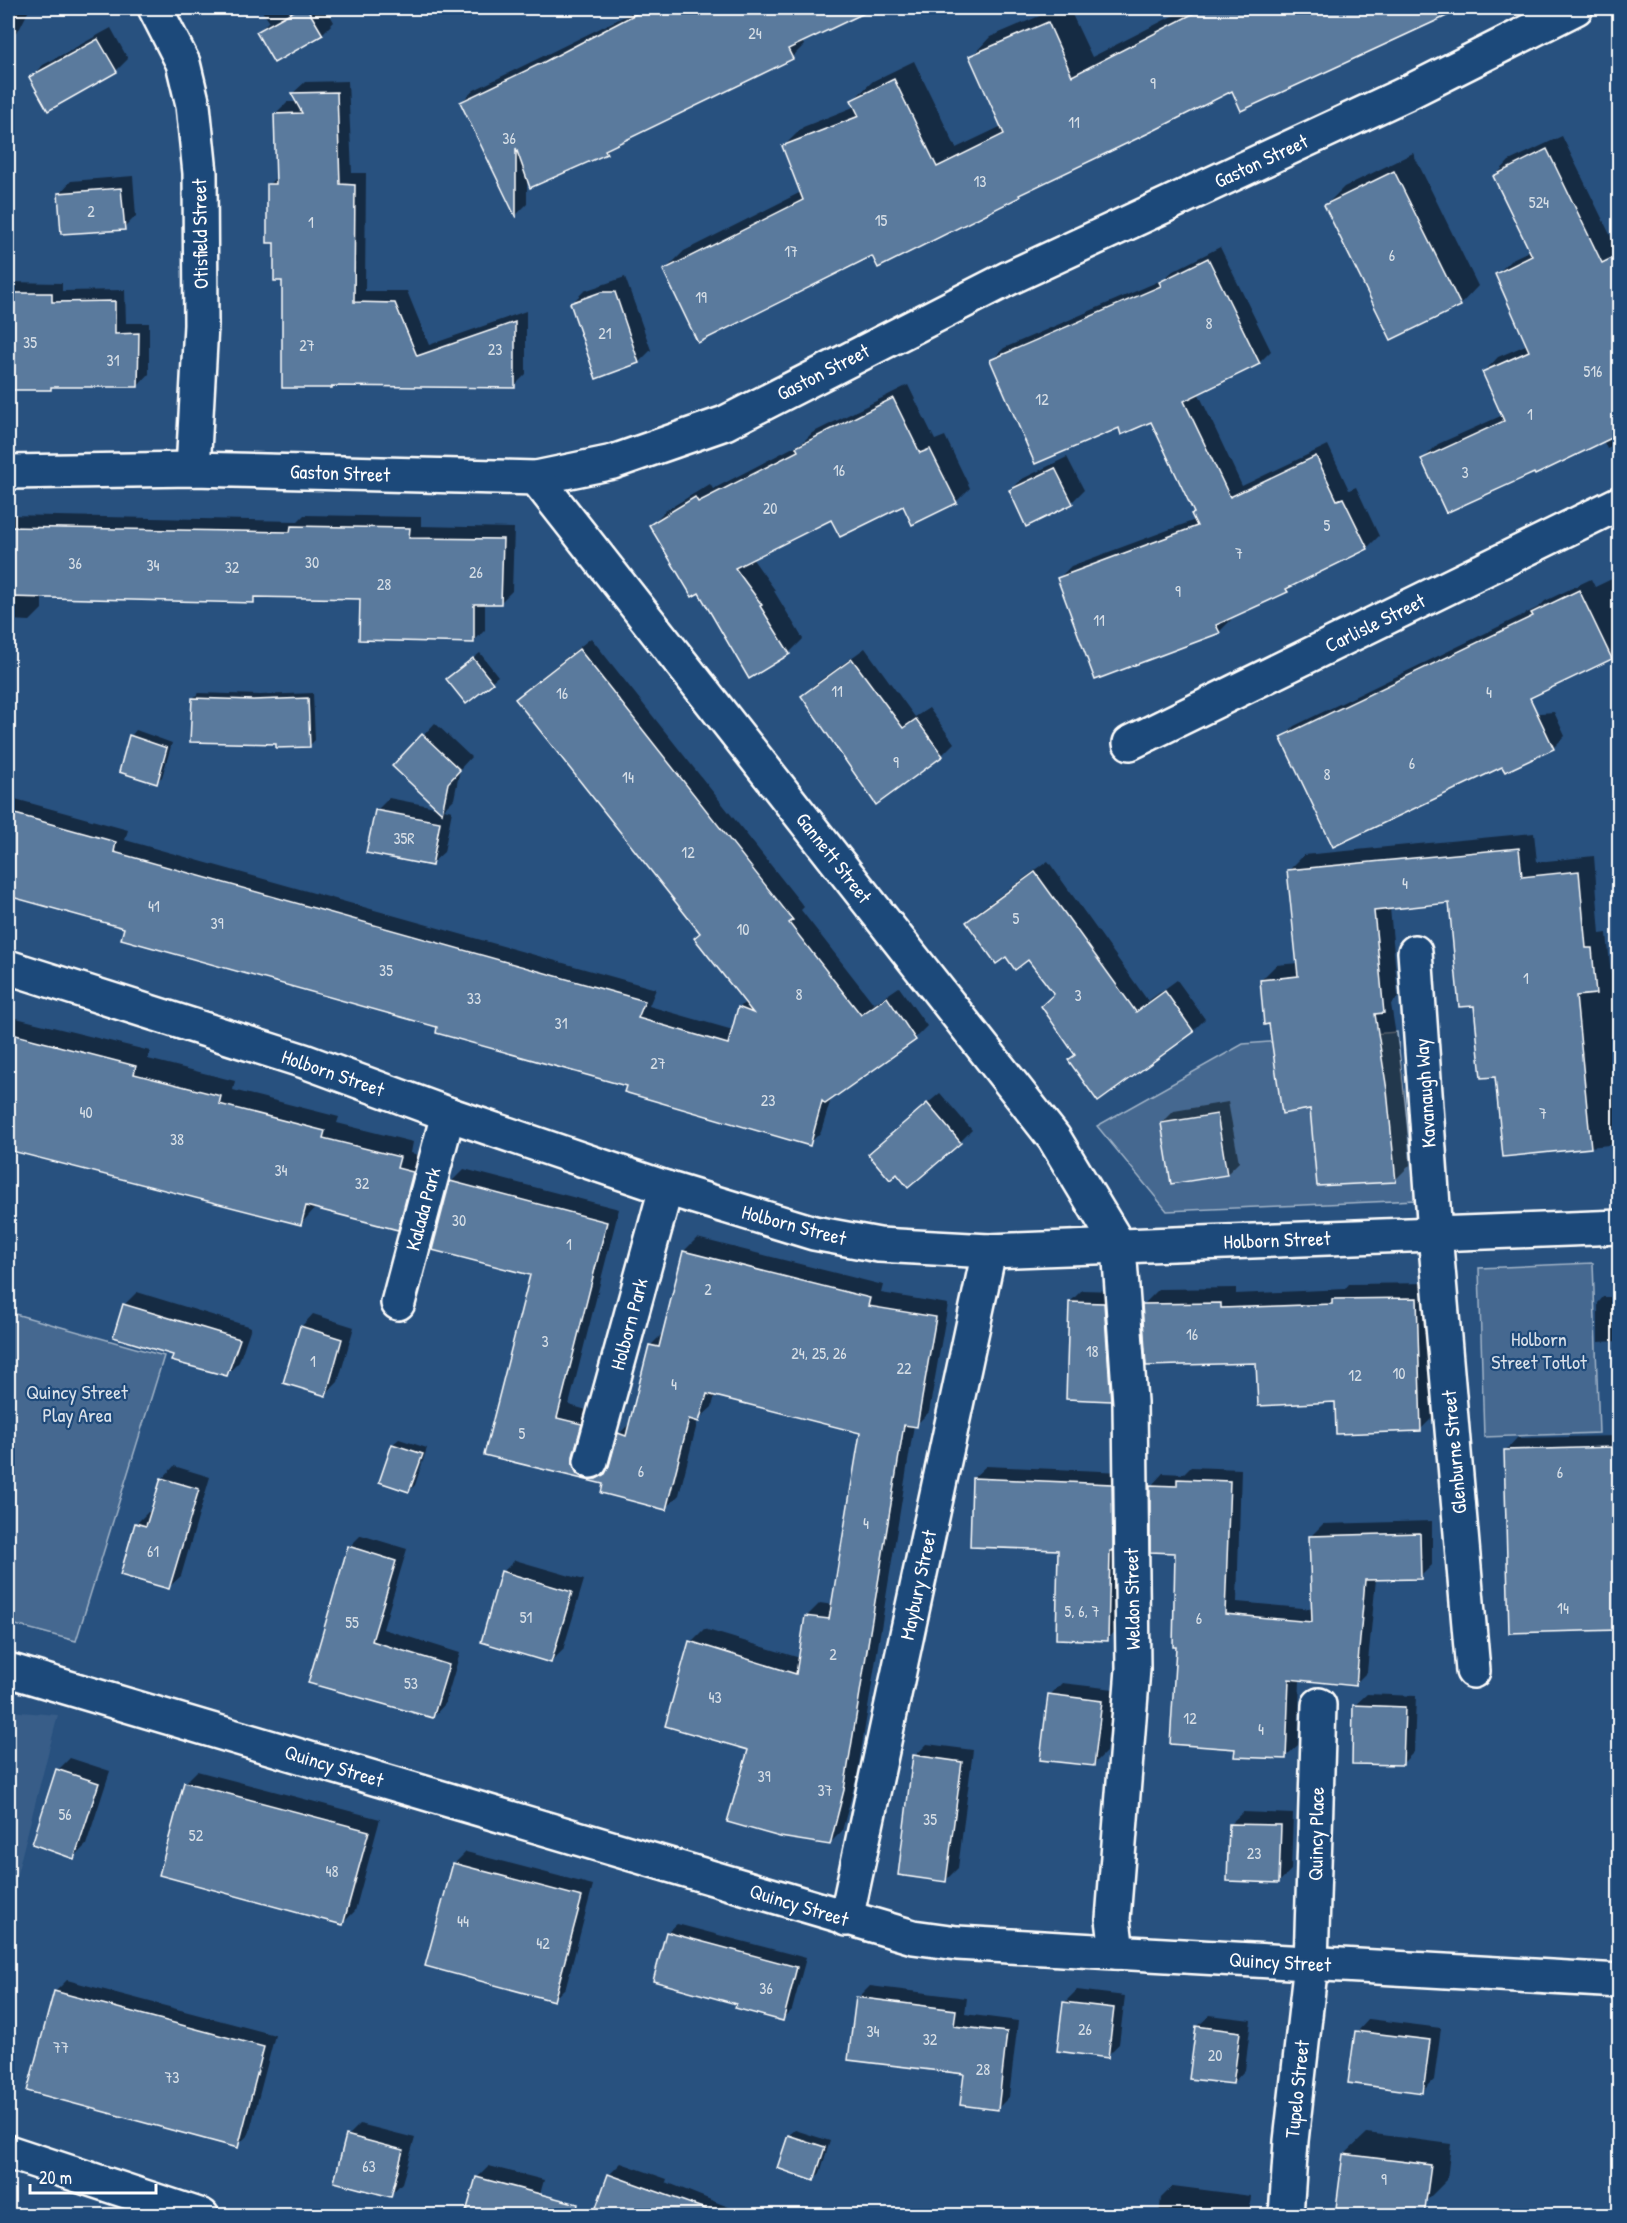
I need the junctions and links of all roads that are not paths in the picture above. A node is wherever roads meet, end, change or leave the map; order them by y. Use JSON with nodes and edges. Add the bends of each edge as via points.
{"nodes":[{"id":1,"x":154,"y":8,"type":"edge"},
{"id":2,"x":1576,"y":8,"type":"edge"},
{"id":3,"x":194,"y":469,"type":"junction"},
{"id":4,"x":8,"y":472,"type":"edge"},
{"id":5,"x":536,"y":478,"type":"junction"},
{"id":6,"x":1620,"y":503,"type":"edge"},
{"id":7,"x":1130,"y":743,"type":"dead end"},
{"id":8,"x":1415,"y":952,"type":"dead end"},
{"id":9,"x":8,"y":967,"type":"edge"},
{"id":10,"x":448,"y":1114,"type":"junction"},
{"id":11,"x":666,"y":1188,"type":"junction"},
{"id":12,"x":1620,"y":1227,"type":"edge"},
{"id":13,"x":1435,"y":1234,"type":"junction"},
{"id":14,"x":1119,"y":1246,"type":"junction"},
{"id":15,"x":989,"y":1251,"type":"junction"},
{"id":16,"x":398,"y":1303,"type":"dead end"},
{"id":17,"x":591,"y":1461,"type":"dead end"},
{"id":18,"x":8,"y":1670,"type":"edge"},
{"id":19,"x":1473,"y":1671,"type":"dead end"},
{"id":20,"x":1318,"y":1705,"type":"dead end"},
{"id":21,"x":846,"y":1919,"type":"junction"},
{"id":22,"x":1118,"y":1952,"type":"junction"},
{"id":23,"x":1311,"y":1963,"type":"junction"},
{"id":24,"x":1620,"y":1981,"type":"edge"},
{"id":25,"x":8,"y":2152,"type":"edge"},
{"id":26,"x":202,"y":2216,"type":"edge"},
{"id":27,"x":1286,"y":2216,"type":"edge"}],
"edges":[{"from":1,"to":3,"type":"street","name":"Otisfield Street","via":[[183,63],[193,105],[200,173],[201,325]]},
{"from":2,"to":5,"type":"street","name":"Gaston Street","via":[[1405,94],[1009,278],[725,423],[613,462]]},
{"from":3,"to":4,"type":"street","name":"Gaston Street"},
{"from":3,"to":5,"type":"street","name":"Gaston Street"},
{"from":5,"to":14,"type":"street","name":"Gannett Street","via":[[1054,1138]]},
{"from":6,"to":7,"type":"street","name":"Carlisle Street"},
{"from":8,"to":13,"type":"street","name":"Kavanaugh Way"},
{"from":9,"to":10,"type":"street","name":"Holborn Street","via":[[292,1058]]},
{"from":10,"to":11,"type":"street","name":"Holborn Street"},
{"from":10,"to":16,"type":"street","name":"Kalada Park"},
{"from":11,"to":15,"type":"street","name":"Holborn Street","via":[[814,1233],[879,1245]]},
{"from":11,"to":17,"type":"street","name":"Holborn Park"},
{"from":12,"to":13,"type":"street","name":"Holborn Street"},
{"from":13,"to":14,"type":"street","name":"Holborn Street"},
{"from":13,"to":19,"type":"street","name":"Glenburne Street"},
{"from":14,"to":15,"type":"street","name":"Holborn Street"},
{"from":14,"to":22,"type":"street","name":"Weldon Street","via":[[1130,1402],[1133,1669],[1113,1919]]},
{"from":15,"to":21,"type":"street","name":"Maybury Street"},
{"from":18,"to":21,"type":"street","name":"Quincy Street"},
{"from":20,"to":23,"type":"street","name":"Quincy Place"},
{"from":21,"to":22,"type":"street","name":"Quincy Street","via":[[934,1941]]},
{"from":22,"to":23,"type":"street","name":"Quincy Street"},
{"from":23,"to":24,"type":"street","name":"Quincy Street"},
{"from":23,"to":27,"type":"street","name":"Tupelo Street"},
{"from":25,"to":26,"type":"street"}]}
